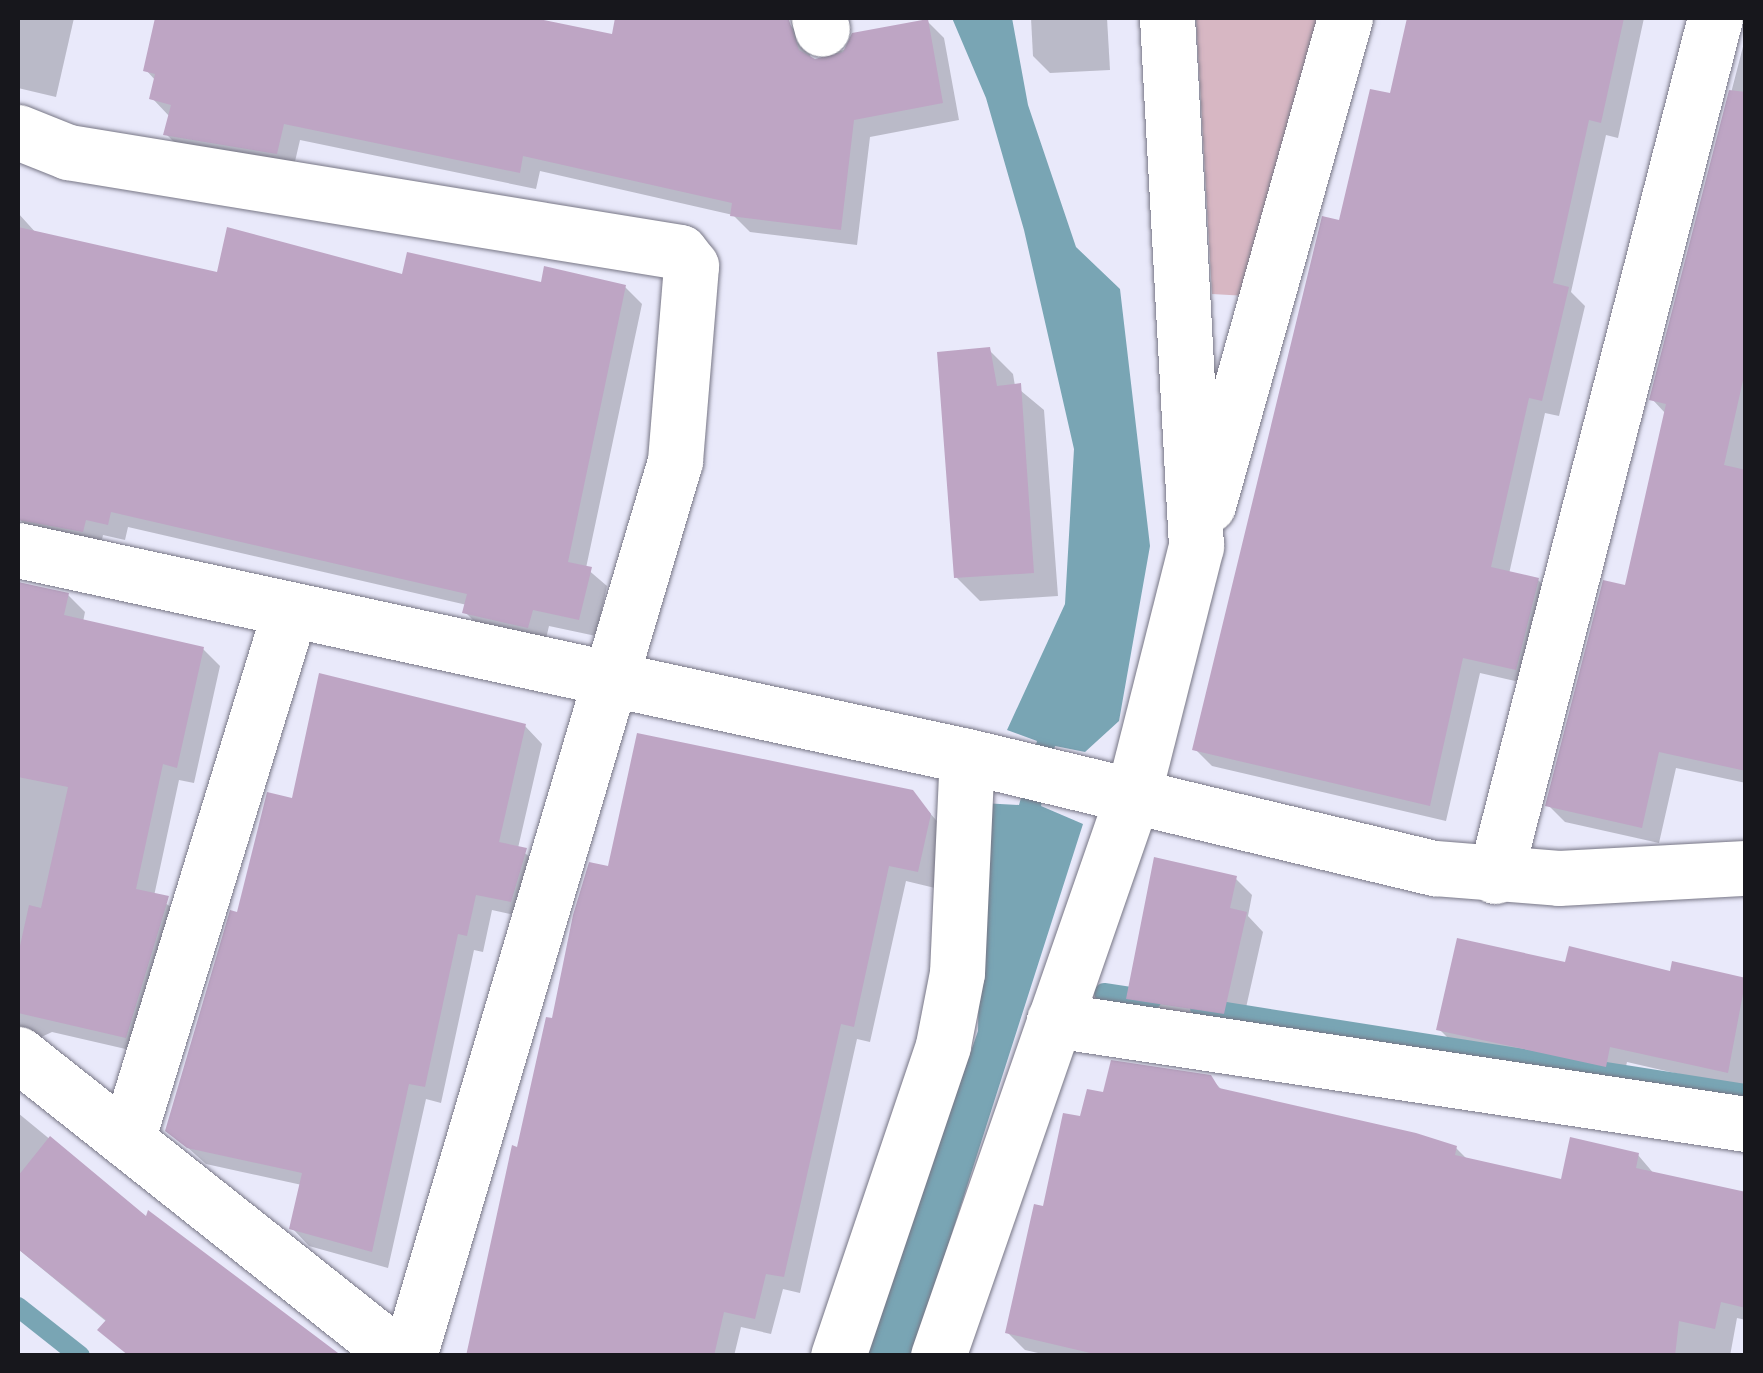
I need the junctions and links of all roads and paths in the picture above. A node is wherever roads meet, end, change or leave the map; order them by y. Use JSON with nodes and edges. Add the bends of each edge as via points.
{"nodes":[{"id":1,"x":1167,"y":18,"type":"edge"},
{"id":2,"x":1345,"y":18,"type":"edge"},
{"id":3,"x":1715,"y":18,"type":"edge"},
{"id":4,"x":18,"y":132,"type":"edge"},
{"id":5,"x":1196,"y":546,"type":"junction"},
{"id":6,"x":18,"y":550,"type":"edge"},
{"id":7,"x":290,"y":610,"type":"junction"},
{"id":8,"x":614,"y":680,"type":"junction"},
{"id":9,"x":967,"y":756,"type":"junction"},
{"id":10,"x":1133,"y":795,"type":"junction"},
{"id":11,"x":1746,"y":868,"type":"edge"},
{"id":12,"x":1495,"y":876,"type":"junction"},
{"id":13,"x":1054,"y":1020,"type":"junction"},
{"id":14,"x":18,"y":1054,"type":"edge"},
{"id":15,"x":1746,"y":1124,"type":"edge"},
{"id":16,"x":128,"y":1137,"type":"junction"},
{"id":17,"x":399,"y":1356,"type":"edge"},
{"id":18,"x":409,"y":1356,"type":"edge"},
{"id":19,"x":838,"y":1356,"type":"edge"},
{"id":20,"x":938,"y":1356,"type":"edge"}],
"edges":[{"from":1,"to":5,"type":"street"},
{"from":2,"to":5,"type":"street"},
{"from":3,"to":12,"type":"street"},
{"from":4,"to":8,"type":"street","via":[[68,152],[680,252],[692,266],[674,461]]},
{"from":5,"to":10,"type":"street"},
{"from":6,"to":7,"type":"street"},
{"from":7,"to":8,"type":"street"},
{"from":7,"to":16,"type":"street"},
{"from":8,"to":9,"type":"street"},
{"from":8,"to":18,"type":"street"},
{"from":9,"to":10,"type":"street"},
{"from":9,"to":19,"type":"street","via":[[956,972],[943,1045]]},
{"from":10,"to":12,"type":"street"},
{"from":10,"to":13,"type":"street"},
{"from":11,"to":12,"type":"street"},
{"from":13,"to":15,"type":"street"},
{"from":13,"to":20,"type":"street"},
{"from":14,"to":16,"type":"street"},
{"from":16,"to":17,"type":"street"}]}
